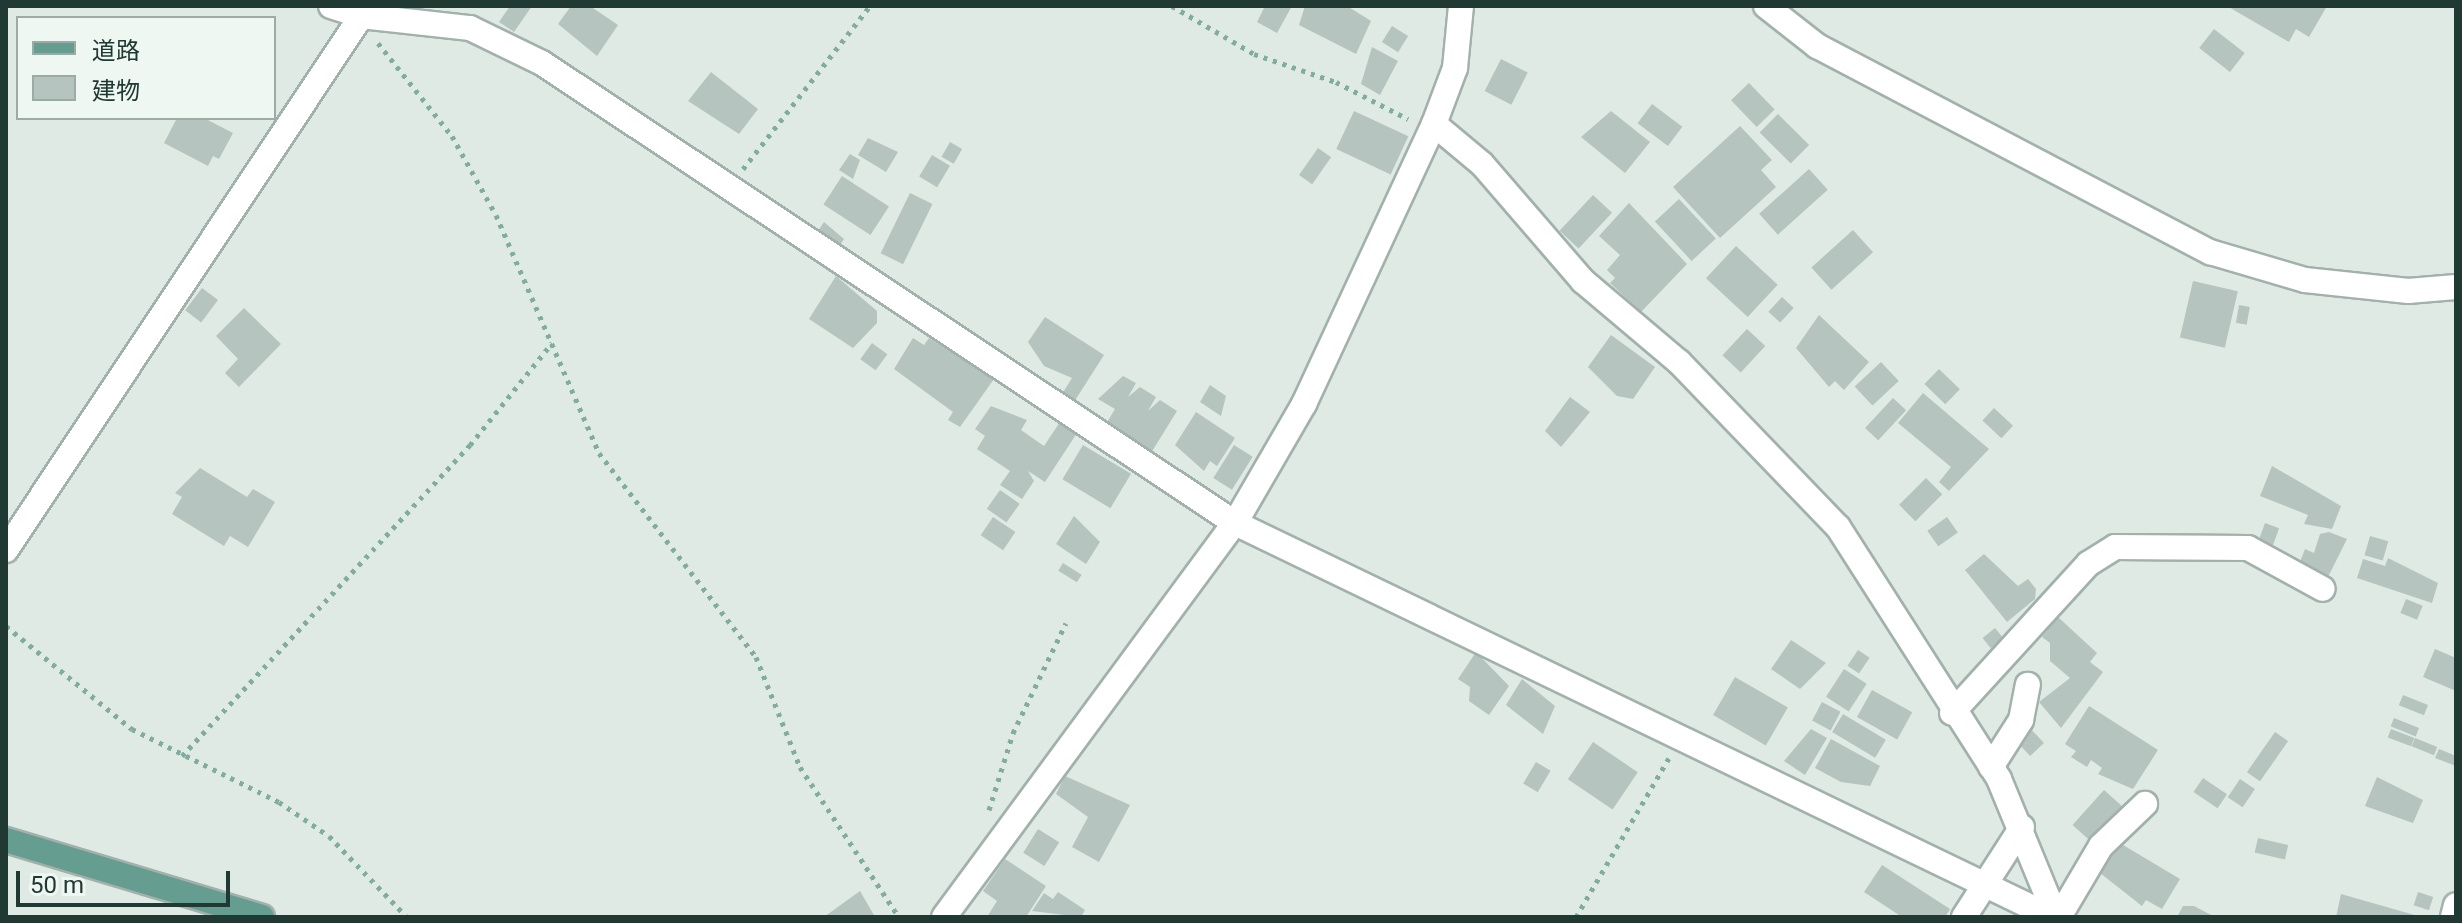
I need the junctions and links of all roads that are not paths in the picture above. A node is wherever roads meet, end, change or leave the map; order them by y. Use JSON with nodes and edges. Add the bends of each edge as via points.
{"nodes":[{"id":1,"x":331,"y":6,"type":"edge"},
{"id":2,"x":1461,"y":6,"type":"edge"},
{"id":3,"x":1766,"y":6,"type":"edge"},
{"id":4,"x":370,"y":13,"type":"edge"},
{"id":5,"x":1434,"y":124,"type":"junction"},
{"id":6,"x":2456,"y":287,"type":"edge"},
{"id":7,"x":1235,"y":523,"type":"junction"},
{"id":8,"x":6,"y":550,"type":"edge"},
{"id":9,"x":2323,"y":589,"type":"dead end"},
{"id":10,"x":2028,"y":685,"type":"dead end"},
{"id":11,"x":1952,"y":713,"type":"junction"},
{"id":12,"x":1991,"y":767,"type":"junction"},
{"id":13,"x":2145,"y":804,"type":"dead end"},
{"id":14,"x":2022,"y":827,"type":"junction"},
{"id":15,"x":6,"y":840,"type":"edge"},
{"id":16,"x":1982,"y":886,"type":"junction"},
{"id":17,"x":2456,"y":905,"type":"edge"},
{"id":18,"x":262,"y":917,"type":"edge"},
{"id":19,"x":944,"y":917,"type":"edge"},
{"id":20,"x":1964,"y":917,"type":"edge"},
{"id":21,"x":2056,"y":917,"type":"edge"},
{"id":22,"x":2453,"y":917,"type":"edge"}],
"edges":[{"from":1,"to":4,"type":"street"},
{"from":2,"to":5,"type":"street","via":[[1455,68]]},
{"from":3,"to":6,"type":"street","via":[[1817,46],[2210,252],[2305,280],[2408,291]]},
{"from":4,"to":7,"type":"street","via":[[470,28],[542,63]]},
{"from":4,"to":8,"type":"street"},
{"from":5,"to":7,"type":"street","via":[[1304,404]]},
{"from":5,"to":11,"type":"street","via":[[1482,164],[1583,281],[1679,362],[1838,527]]},
{"from":7,"to":16,"type":"street"},
{"from":7,"to":19,"type":"street"},
{"from":9,"to":11,"type":"street","via":[[2248,548],[2115,547],[2088,564]]},
{"from":10,"to":12,"type":"street","via":[[2021,720]]},
{"from":11,"to":12,"type":"street"},
{"from":12,"to":14,"type":"street"},
{"from":13,"to":21,"type":"street","via":[[2101,846]]},
{"from":14,"to":16,"type":"street"},
{"from":14,"to":21,"type":"street"},
{"from":15,"to":18,"type":"main road"},
{"from":16,"to":20,"type":"street"},
{"from":16,"to":21,"type":"street"},
{"from":17,"to":22,"type":"street"}]}
